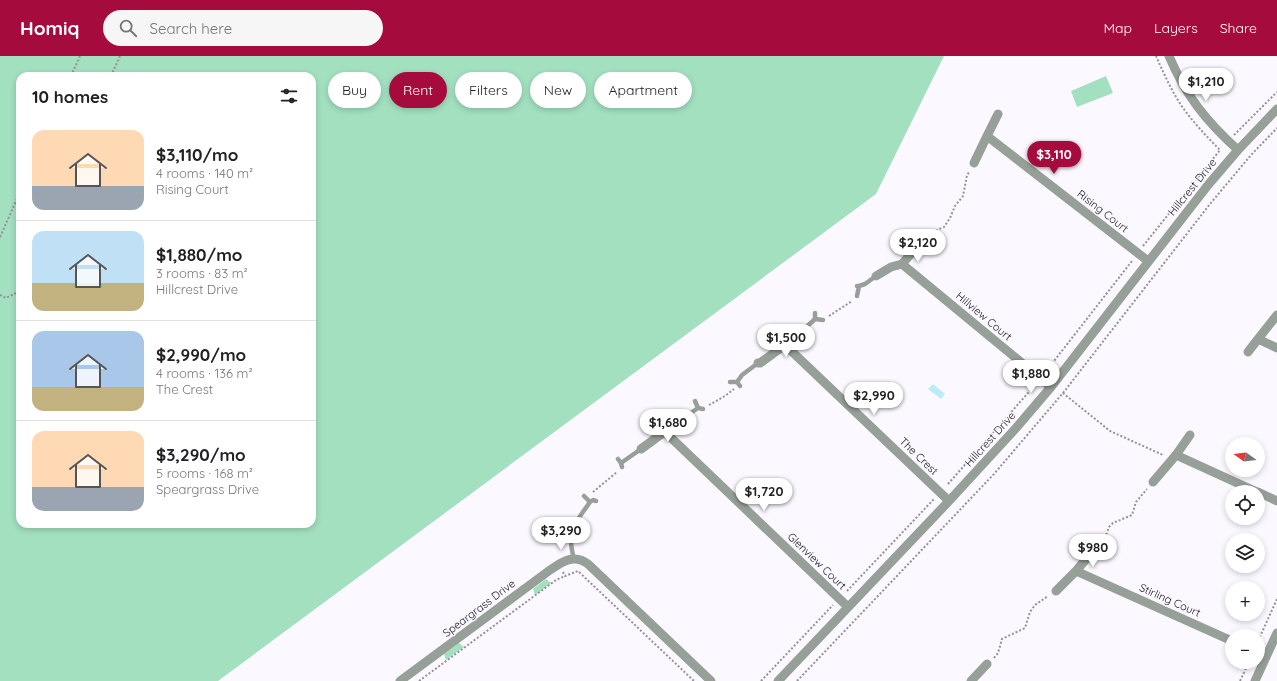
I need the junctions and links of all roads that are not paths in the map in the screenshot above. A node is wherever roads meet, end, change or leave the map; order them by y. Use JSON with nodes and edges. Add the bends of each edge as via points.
{"nodes":[{"id":1,"x":1169,"y":56,"type":"edge"},
{"id":2,"x":1277,"y":109,"type":"edge"},
{"id":3,"x":998,"y":114,"type":"dead end"},
{"id":4,"x":987,"y":136,"type":"junction"},
{"id":5,"x":1238,"y":150,"type":"junction"},
{"id":6,"x":974,"y":163,"type":"road end"},
{"id":7,"x":917,"y":247,"type":"road end"},
{"id":8,"x":1148,"y":261,"type":"junction"},
{"id":9,"x":902,"y":264,"type":"junction"},
{"id":10,"x":876,"y":276,"type":"joint"},
{"id":11,"x":857,"y":296,"type":"road end"},
{"id":12,"x":815,"y":313,"type":"dead end"},
{"id":13,"x":1277,"y":315,"type":"edge"},
{"id":14,"x":815,"y":319,"type":"junction"},
{"id":15,"x":822,"y":320,"type":"road end"},
{"id":16,"x":801,"y":332,"type":"joint"},
{"id":17,"x":1258,"y":339,"type":"junction"},
{"id":18,"x":785,"y":345,"type":"junction"},
{"id":19,"x":1277,"y":348,"type":"edge"},
{"id":20,"x":1248,"y":352,"type":"dead end"},
{"id":21,"x":758,"y":363,"type":"joint"},
{"id":22,"x":730,"y":382,"type":"dead end"},
{"id":23,"x":1051,"y":387,"type":"junction"},
{"id":24,"x":695,"y":401,"type":"dead end"},
{"id":25,"x":682,"y":419,"type":"joint"},
{"id":26,"x":665,"y":432,"type":"junction"},
{"id":27,"x":1190,"y":435,"type":"dead end"},
{"id":28,"x":641,"y":450,"type":"joint"},
{"id":29,"x":1174,"y":457,"type":"junction"},
{"id":30,"x":620,"y":463,"type":"road end"},
{"id":31,"x":1153,"y":482,"type":"road end"},
{"id":32,"x":1241,"y":485,"type":"edge"},
{"id":33,"x":1265,"y":495,"type":"edge"},
{"id":34,"x":596,"y":500,"type":"dead end"},
{"id":35,"x":949,"y":501,"type":"junction"},
{"id":36,"x":1277,"y":501,"type":"edge"},
{"id":37,"x":1093,"y":551,"type":"road end"},
{"id":38,"x":574,"y":559,"type":"junction"},
{"id":39,"x":1076,"y":571,"type":"junction"},
{"id":40,"x":1056,"y":590,"type":"road end"},
{"id":41,"x":848,"y":607,"type":"junction"},
{"id":42,"x":1277,"y":633,"type":"edge"},
{"id":43,"x":1225,"y":638,"type":"edge"},
{"id":44,"x":1265,"y":650,"type":"edge"},
{"id":45,"x":987,"y":664,"type":"road end"},
{"id":46,"x":1258,"y":669,"type":"edge"},
{"id":47,"x":779,"y":680,"type":"edge"},
{"id":48,"x":400,"y":681,"type":"edge"},
{"id":49,"x":711,"y":681,"type":"edge"},
{"id":50,"x":971,"y":681,"type":"edge"},
{"id":51,"x":1255,"y":681,"type":"edge"}],
"edges":[{"from":1,"to":5,"type":"street","via":[[1194,103]]},
{"from":2,"to":5,"type":"street","name":"Hillcrest Drive"},
{"from":3,"to":4,"type":"street"},
{"from":4,"to":6,"type":"street"},
{"from":4,"to":8,"type":"street","name":"Rising Court"},
{"from":5,"to":8,"type":"street","name":"Hillcrest Drive"},
{"from":7,"to":9,"type":"street"},
{"from":8,"to":23,"type":"street","name":"Hillcrest Drive"},
{"from":9,"to":10,"type":"street"},
{"from":9,"to":23,"type":"street","name":"Hillview Court"},
{"from":10,"to":11,"type":"lane","via":[[858,286]]},
{"from":12,"to":14,"type":"lane"},
{"from":13,"to":17,"type":"street"},
{"from":14,"to":15,"type":"lane"},
{"from":14,"to":16,"type":"lane"},
{"from":16,"to":18,"type":"street"},
{"from":17,"to":19,"type":"street"},
{"from":17,"to":20,"type":"street"},
{"from":18,"to":21,"type":"street"},
{"from":18,"to":35,"type":"street","name":"The Crest"},
{"from":21,"to":22,"type":"lane","via":[[742,375],[738,384]]},
{"from":23,"to":35,"type":"street","name":"Hillcrest Drive"},
{"from":24,"to":25,"type":"lane","via":[[700,408]]},
{"from":25,"to":26,"type":"street"},
{"from":26,"to":28,"type":"street"},
{"from":26,"to":41,"type":"street","name":"Glenview Court"},
{"from":27,"to":29,"type":"street"},
{"from":28,"to":30,"type":"lane"},
{"from":29,"to":31,"type":"street"},
{"from":29,"to":32,"type":"street"},
{"from":33,"to":36,"type":"street"},
{"from":34,"to":38,"type":"lane","via":[[587,499],[572,531],[570,541]]},
{"from":35,"to":41,"type":"street","name":"Hillcrest Drive"},
{"from":37,"to":39,"type":"street"},
{"from":38,"to":48,"type":"street","name":"Speargrass Drive","via":[[560,564]]},
{"from":38,"to":49,"type":"street","via":[[588,564]]},
{"from":39,"to":40,"type":"street"},
{"from":39,"to":43,"type":"street","name":"Stirling Court"},
{"from":41,"to":47,"type":"street","name":"Hillcrest Drive"},
{"from":42,"to":44,"type":"street"},
{"from":45,"to":50,"type":"street"},
{"from":46,"to":51,"type":"street"}]}
